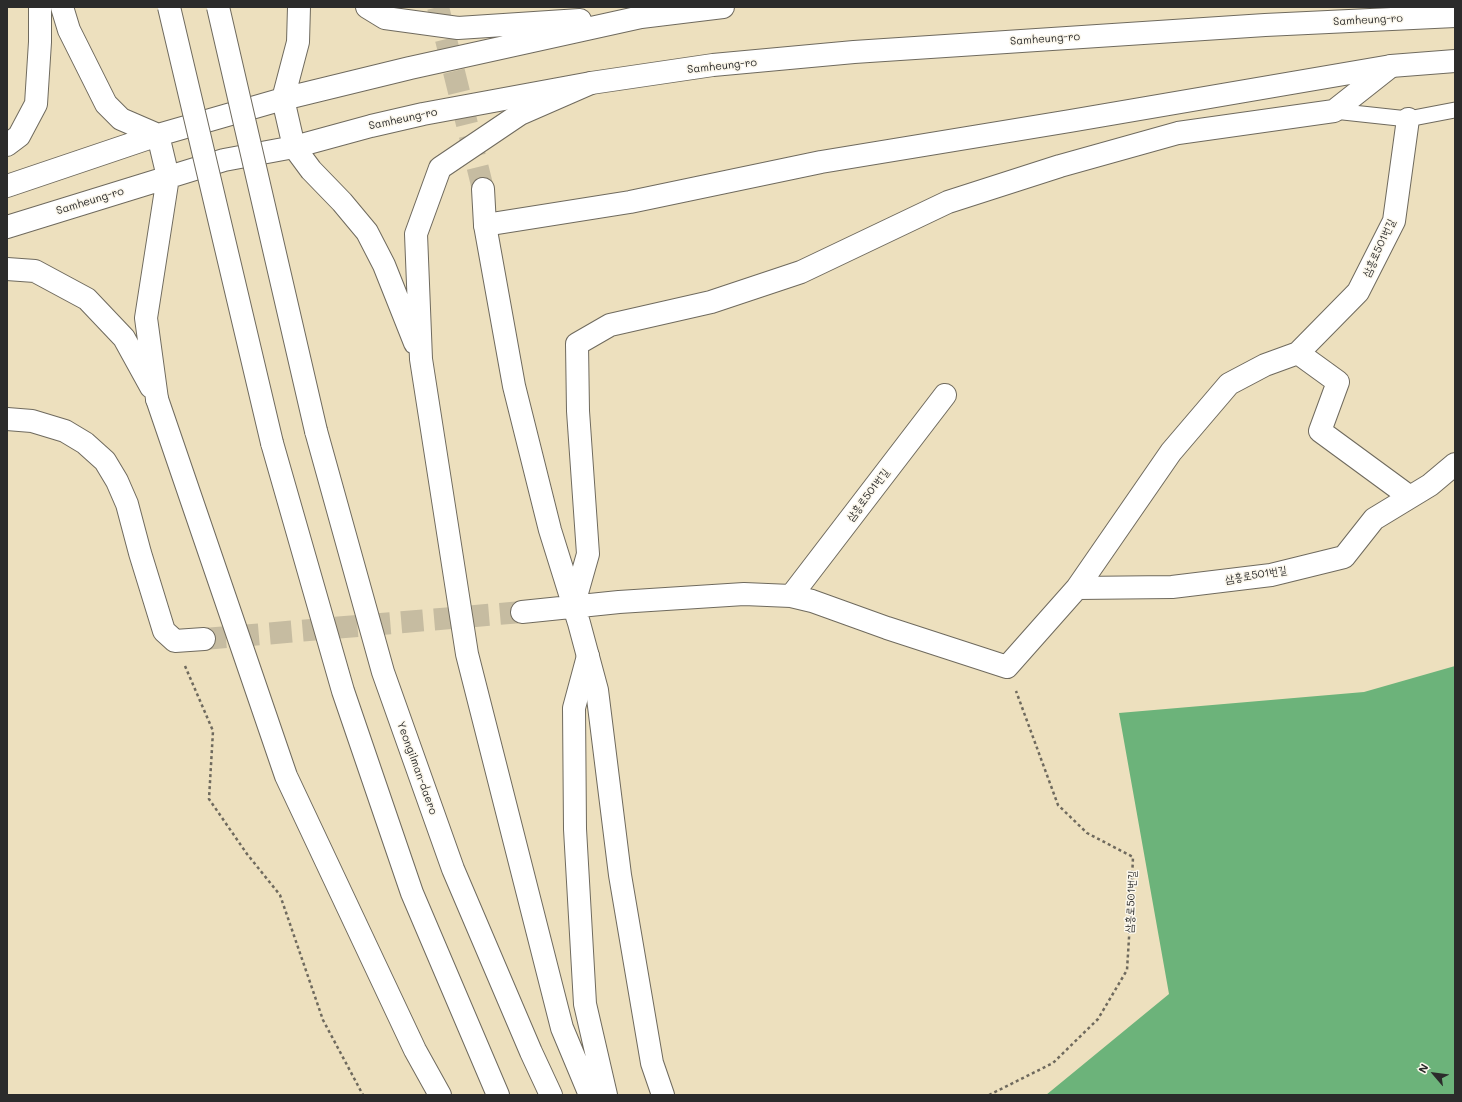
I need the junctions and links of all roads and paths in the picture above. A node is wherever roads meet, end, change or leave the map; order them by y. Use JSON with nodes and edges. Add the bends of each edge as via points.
{"nodes":[{"id":1,"x":40,"y":7,"type":"edge"},
{"id":2,"x":62,"y":7,"type":"edge"},
{"id":3,"x":169,"y":7,"type":"edge"},
{"id":4,"x":218,"y":7,"type":"edge"},
{"id":5,"x":299,"y":7,"type":"edge"},
{"id":6,"x":367,"y":7,"type":"edge"},
{"id":7,"x":723,"y":7,"type":"edge"},
{"id":8,"x":1455,"y":16,"type":"edge"},
{"id":9,"x":641,"y":17,"type":"junction"},
{"id":10,"x":1455,"y":60,"type":"edge"},
{"id":11,"x":1391,"y":66,"type":"junction"},
{"id":12,"x":591,"y":83,"type":"junction"},
{"id":13,"x":283,"y":99,"type":"junction"},
{"id":14,"x":1455,"y":110,"type":"edge"},
{"id":15,"x":1334,"y":111,"type":"junction"},
{"id":16,"x":1408,"y":119,"type":"junction"},
{"id":17,"x":158,"y":135,"type":"junction"},
{"id":18,"x":7,"y":146,"type":"edge"},
{"id":19,"x":294,"y":147,"type":"junction"},
{"id":20,"x":168,"y":177,"type":"junction"},
{"id":21,"x":7,"y":186,"type":"edge"},
{"id":22,"x":483,"y":189,"type":"tunnel mouth"},
{"id":23,"x":485,"y":225,"type":"junction"},
{"id":24,"x":7,"y":227,"type":"edge"},
{"id":25,"x":7,"y":269,"type":"edge"},
{"id":26,"x":1298,"y":353,"type":"junction"},
{"id":27,"x":421,"y":359,"type":"junction"},
{"id":28,"x":945,"y":395,"type":"dead end"},
{"id":29,"x":157,"y":399,"type":"junction"},
{"id":30,"x":7,"y":419,"type":"edge"},
{"id":31,"x":1455,"y":464,"type":"edge"},
{"id":32,"x":1410,"y":497,"type":"junction"},
{"id":33,"x":1077,"y":588,"type":"junction"},
{"id":34,"x":792,"y":596,"type":"junction"},
{"id":35,"x":574,"y":607,"type":"junction"},
{"id":36,"x":522,"y":612,"type":"tunnel mouth"},
{"id":37,"x":204,"y":639,"type":"tunnel mouth"},
{"id":38,"x":175,"y":641,"type":"junction"},
{"id":39,"x":588,"y":656,"type":"junction"},
{"id":40,"x":1007,"y":667,"type":"junction"},
{"id":41,"x":363,"y":1095,"type":"edge"},
{"id":42,"x":440,"y":1095,"type":"edge"},
{"id":43,"x":498,"y":1095,"type":"edge"},
{"id":44,"x":551,"y":1095,"type":"edge"},
{"id":45,"x":590,"y":1095,"type":"edge"},
{"id":46,"x":606,"y":1095,"type":"edge"},
{"id":47,"x":663,"y":1095,"type":"edge"},
{"id":48,"x":989,"y":1095,"type":"edge"}],
"edges":[{"from":1,"to":18,"type":"main road","via":[[36,104],[19,136]]},
{"from":2,"to":17,"type":"main road","via":[[69,30],[106,104],[121,119]]},
{"from":3,"to":43,"type":"main road","bridge":true,"via":[[272,443],[343,691],[412,893]]},
{"from":4,"to":44,"type":"main road","name":"Yeongilman-daero","bridge":true,"via":[[316,430],[383,672],[453,869]]},
{"from":5,"to":13,"type":"main road","via":[[298,42]]},
{"from":6,"to":9,"type":"main road","via":[[385,18],[458,28]]},
{"from":7,"to":9,"type":"main road"},
{"from":8,"to":12,"type":"main road","name":"Samheung-ro","via":[[1265,25],[854,52],[713,66]]},
{"from":9,"to":13,"type":"main road"},
{"from":10,"to":11,"type":"main road"},
{"from":11,"to":15,"type":"main road"},
{"from":11,"to":23,"type":"main road","via":[[821,162],[630,202]]},
{"from":12,"to":19,"type":"main road","name":"Samheung-ro","via":[[415,116]]},
{"from":12,"to":27,"type":"main road","via":[[520,114],[440,168],[416,234]]},
{"from":13,"to":17,"type":"main road"},
{"from":13,"to":19,"type":"main road"},
{"from":14,"to":16,"type":"lane"},
{"from":15,"to":16,"type":"lane"},
{"from":15,"to":35,"type":"main road","via":[[1178,133],[1060,166],[948,202],[801,272],[711,302],[610,325],[577,344],[578,411],[588,554]]},
{"from":16,"to":26,"type":"main road","name":"삼흥로501번길","via":[[1394,221],[1358,292]]},
{"from":17,"to":20,"type":"main road"},
{"from":17,"to":21,"type":"main road"},
{"from":19,"to":20,"type":"main road","name":"Samheung-ro","via":[[224,160]]},
{"from":19,"to":27,"type":"main road","via":[[311,170],[367,232],[384,265]]},
{"from":20,"to":24,"type":"main road","name":"Samheung-ro"},
{"from":20,"to":29,"type":"main road","via":[[146,318]]},
{"from":22,"to":23,"type":"main road"},
{"from":23,"to":35,"type":"main road","via":[[514,386],[550,530]]},
{"from":25,"to":29,"type":"main road","via":[[35,271],[87,300],[124,338]]},
{"from":26,"to":32,"type":"main road","via":[[1338,382],[1320,431]]},
{"from":26,"to":33,"type":"main road","name":"삼흥로501번길","via":[[1265,365],[1229,384],[1171,452]]},
{"from":27,"to":45,"type":"main road","via":[[467,654],[562,1028]]},
{"from":28,"to":34,"type":"main road","name":"삼흥로501번길"},
{"from":29,"to":42,"type":"main road","via":[[286,776],[415,1050]]},
{"from":30,"to":38,"type":"main road","via":[[32,420],[65,431],[85,443],[105,461],[127,504],[164,631]]},
{"from":31,"to":32,"type":"main road","name":"삼흥로501번길","via":[[1430,485]]},
{"from":32,"to":33,"type":"main road","name":"삼흥로501번길","via":[[1374,519],[1344,557],[1271,575],[1172,587]]},
{"from":33,"to":40,"type":"main road","name":"삼흥로501번길"},
{"from":34,"to":35,"type":"main road","via":[[744,594]]},
{"from":34,"to":40,"type":"main road"},
{"from":35,"to":36,"type":"main road"},
{"from":35,"to":39,"type":"main road"},
{"from":37,"to":38,"type":"main road"},
{"from":38,"to":41,"type":"path","via":[[213,731],[209,799],[247,854],[280,895],[323,1020]]},
{"from":39,"to":46,"type":"main road","via":[[574,708],[575,829],[585,1004]]},
{"from":39,"to":47,"type":"main road","via":[[597,690],[620,875],[652,1063]]},
{"from":40,"to":48,"type":"path","name":"삼흥로501번길","via":[[1058,805],[1087,833],[1133,857],[1127,970],[1098,1019],[1053,1063]]}]}
